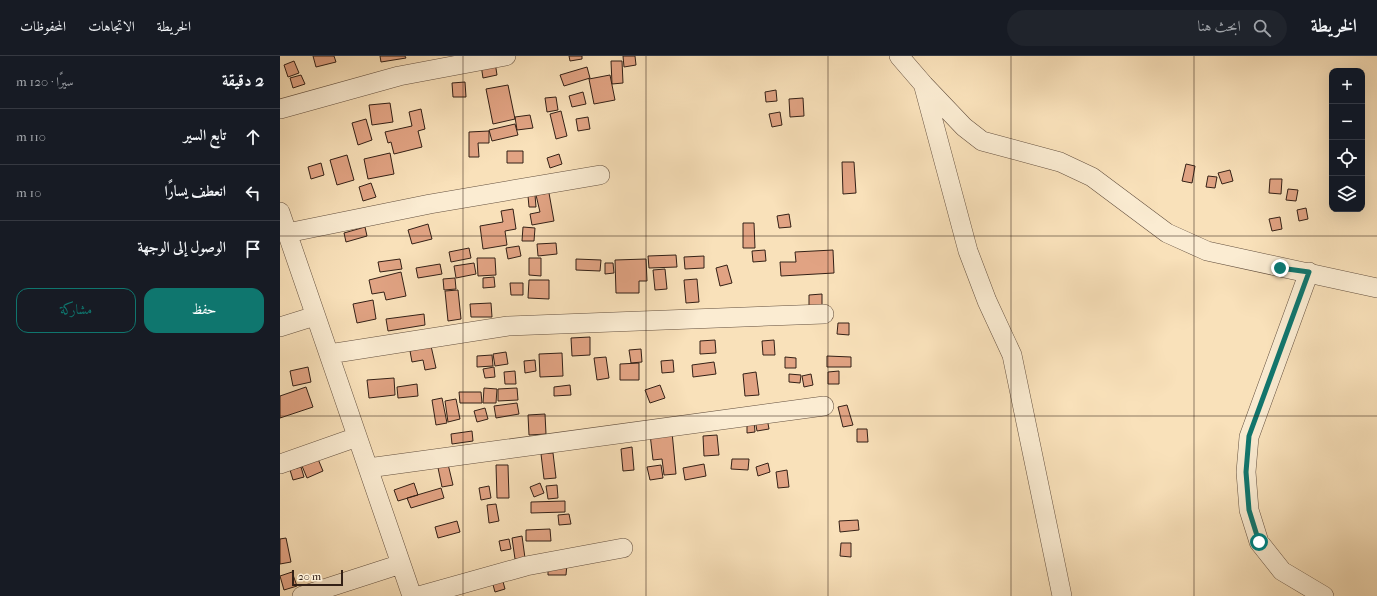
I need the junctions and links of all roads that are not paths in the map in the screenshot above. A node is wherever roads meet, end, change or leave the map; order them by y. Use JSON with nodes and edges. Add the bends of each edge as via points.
{"nodes":[{"id":1,"x":506,"y":56,"type":"edge"},
{"id":2,"x":899,"y":56,"type":"edge"},
{"id":3,"x":924,"y":85,"type":"junction"},
{"id":4,"x":280,"y":108,"type":"edge"},
{"id":5,"x":600,"y":175,"type":"dead end"},
{"id":6,"x":280,"y":212,"type":"edge"},
{"id":7,"x":287,"y":233,"type":"junction"},
{"id":8,"x":1309,"y":272,"type":"junction"},
{"id":9,"x":1377,"y":288,"type":"edge"},
{"id":10,"x":824,"y":314,"type":"dead end"},
{"id":11,"x":315,"y":316,"type":"junction"},
{"id":12,"x":280,"y":327,"type":"edge"},
{"id":13,"x":329,"y":354,"type":"junction"},
{"id":14,"x":824,"y":406,"type":"dead end"},
{"id":15,"x":357,"y":436,"type":"junction"},
{"id":16,"x":280,"y":464,"type":"edge"},
{"id":17,"x":368,"y":468,"type":"junction"},
{"id":18,"x":622,"y":548,"type":"dead end"},
{"id":19,"x":401,"y":564,"type":"junction"},
{"id":20,"x":302,"y":596,"type":"edge"},
{"id":21,"x":412,"y":596,"type":"edge"},
{"id":22,"x":419,"y":596,"type":"edge"},
{"id":23,"x":1062,"y":596,"type":"edge"},
{"id":24,"x":1324,"y":596,"type":"edge"}],
"edges":[{"from":1,"to":4,"type":"street","via":[[399,76]]},
{"from":2,"to":3,"type":"street"},
{"from":3,"to":8,"type":"street","via":[[982,141],[1060,162],[1092,178],[1168,233],[1207,251]]},
{"from":3,"to":23,"type":"street","via":[[968,251],[1012,355]]},
{"from":5,"to":7,"type":"street","via":[[430,204]]},
{"from":6,"to":7,"type":"street"},
{"from":7,"to":11,"type":"street"},
{"from":8,"to":9,"type":"street"},
{"from":8,"to":24,"type":"street","via":[[1249,436],[1246,472],[1249,510],[1259,542],[1282,571]]},
{"from":10,"to":13,"type":"street","via":[[508,326]]},
{"from":11,"to":12,"type":"street"},
{"from":11,"to":13,"type":"street"},
{"from":13,"to":15,"type":"street"},
{"from":14,"to":17,"type":"street"},
{"from":15,"to":16,"type":"street"},
{"from":15,"to":17,"type":"street"},
{"from":17,"to":19,"type":"street"},
{"from":18,"to":22,"type":"street","via":[[526,566]]},
{"from":19,"to":20,"type":"street"},
{"from":19,"to":21,"type":"street"}]}
